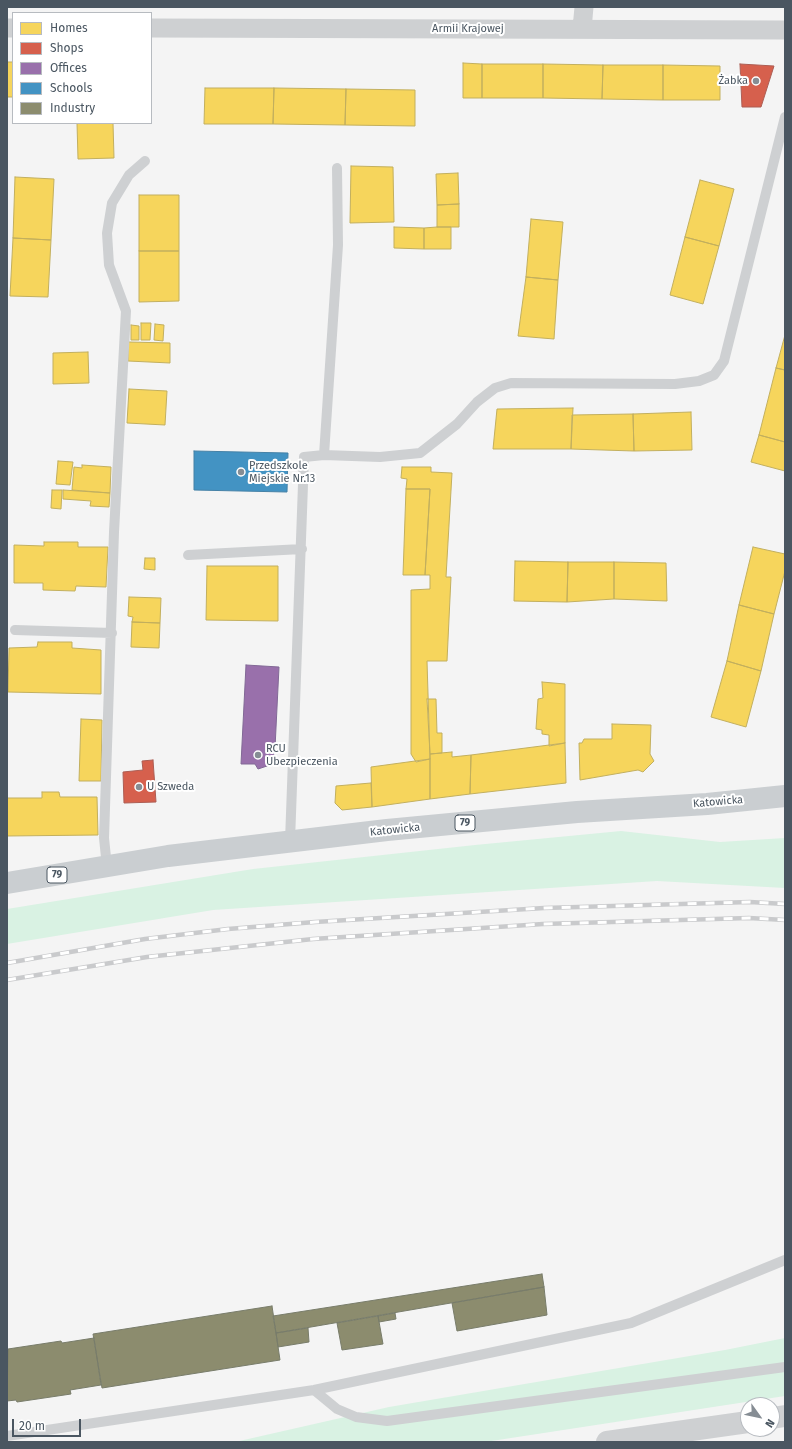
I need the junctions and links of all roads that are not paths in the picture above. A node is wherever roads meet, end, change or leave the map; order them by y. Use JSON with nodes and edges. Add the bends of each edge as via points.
{"nodes":[{"id":1,"x":584,"y":7,"type":"edge"},
{"id":2,"x":152,"y":28,"type":"edge"},
{"id":3,"x":582,"y":29,"type":"junction"},
{"id":4,"x":785,"y":30,"type":"edge"},
{"id":5,"x":785,"y":117,"type":"edge"},
{"id":6,"x":145,"y":161,"type":"dead end"},
{"id":7,"x":337,"y":168,"type":"dead end"},
{"id":8,"x":324,"y":455,"type":"junction"},
{"id":9,"x":302,"y":549,"type":"junction"},
{"id":10,"x":188,"y":555,"type":"dead end"},
{"id":11,"x":15,"y":630,"type":"dead end"},
{"id":12,"x":112,"y":633,"type":"junction"},
{"id":13,"x":785,"y":796,"type":"edge"},
{"id":14,"x":290,"y":841,"type":"junction"},
{"id":15,"x":107,"y":867,"type":"junction"},
{"id":16,"x":7,"y":883,"type":"edge"},
{"id":17,"x":785,"y":1260,"type":"edge"},
{"id":18,"x":785,"y":1367,"type":"edge"},
{"id":19,"x":314,"y":1390,"type":"junction"},
{"id":20,"x":740,"y":1423,"type":"edge"},
{"id":21,"x":7,"y":1436,"type":"edge"},
{"id":22,"x":607,"y":1442,"type":"edge"}],
"edges":[{"from":1,"to":3,"type":"street"},
{"from":2,"to":3,"type":"street","name":"Armii Krajowej"},
{"from":3,"to":4,"type":"street","name":"Armii Krajowej"},
{"from":5,"to":8,"type":"lane","via":[[724,361],[714,375],[699,381],[675,384],[511,383],[494,388],[457,424],[420,453],[380,457]]},
{"from":6,"to":12,"type":"lane","via":[[129,175],[112,203],[107,233],[109,265],[126,311],[114,532]]},
{"from":7,"to":8,"type":"lane","via":[[338,245]]},
{"from":8,"to":9,"type":"lane","via":[[304,457]]},
{"from":9,"to":10,"type":"lane"},
{"from":9,"to":14,"type":"lane"},
{"from":11,"to":12,"type":"lane"},
{"from":12,"to":15,"type":"lane","via":[[104,838]]},
{"from":13,"to":14,"type":"main road","name":"Katowicka","number":"79","via":[[707,804],[576,812]]},
{"from":14,"to":15,"type":"main road","name":"Katowicka","number":"79","via":[[168,856]]},
{"from":15,"to":16,"type":"main road","name":"Katowicka","number":"79"},
{"from":17,"to":19,"type":"lane","via":[[630,1323]]},
{"from":18,"to":19,"type":"lane","via":[[387,1421],[356,1417],[337,1409]]},
{"from":19,"to":21,"type":"lane"},
{"from":20,"to":22,"type":"street"}]}
